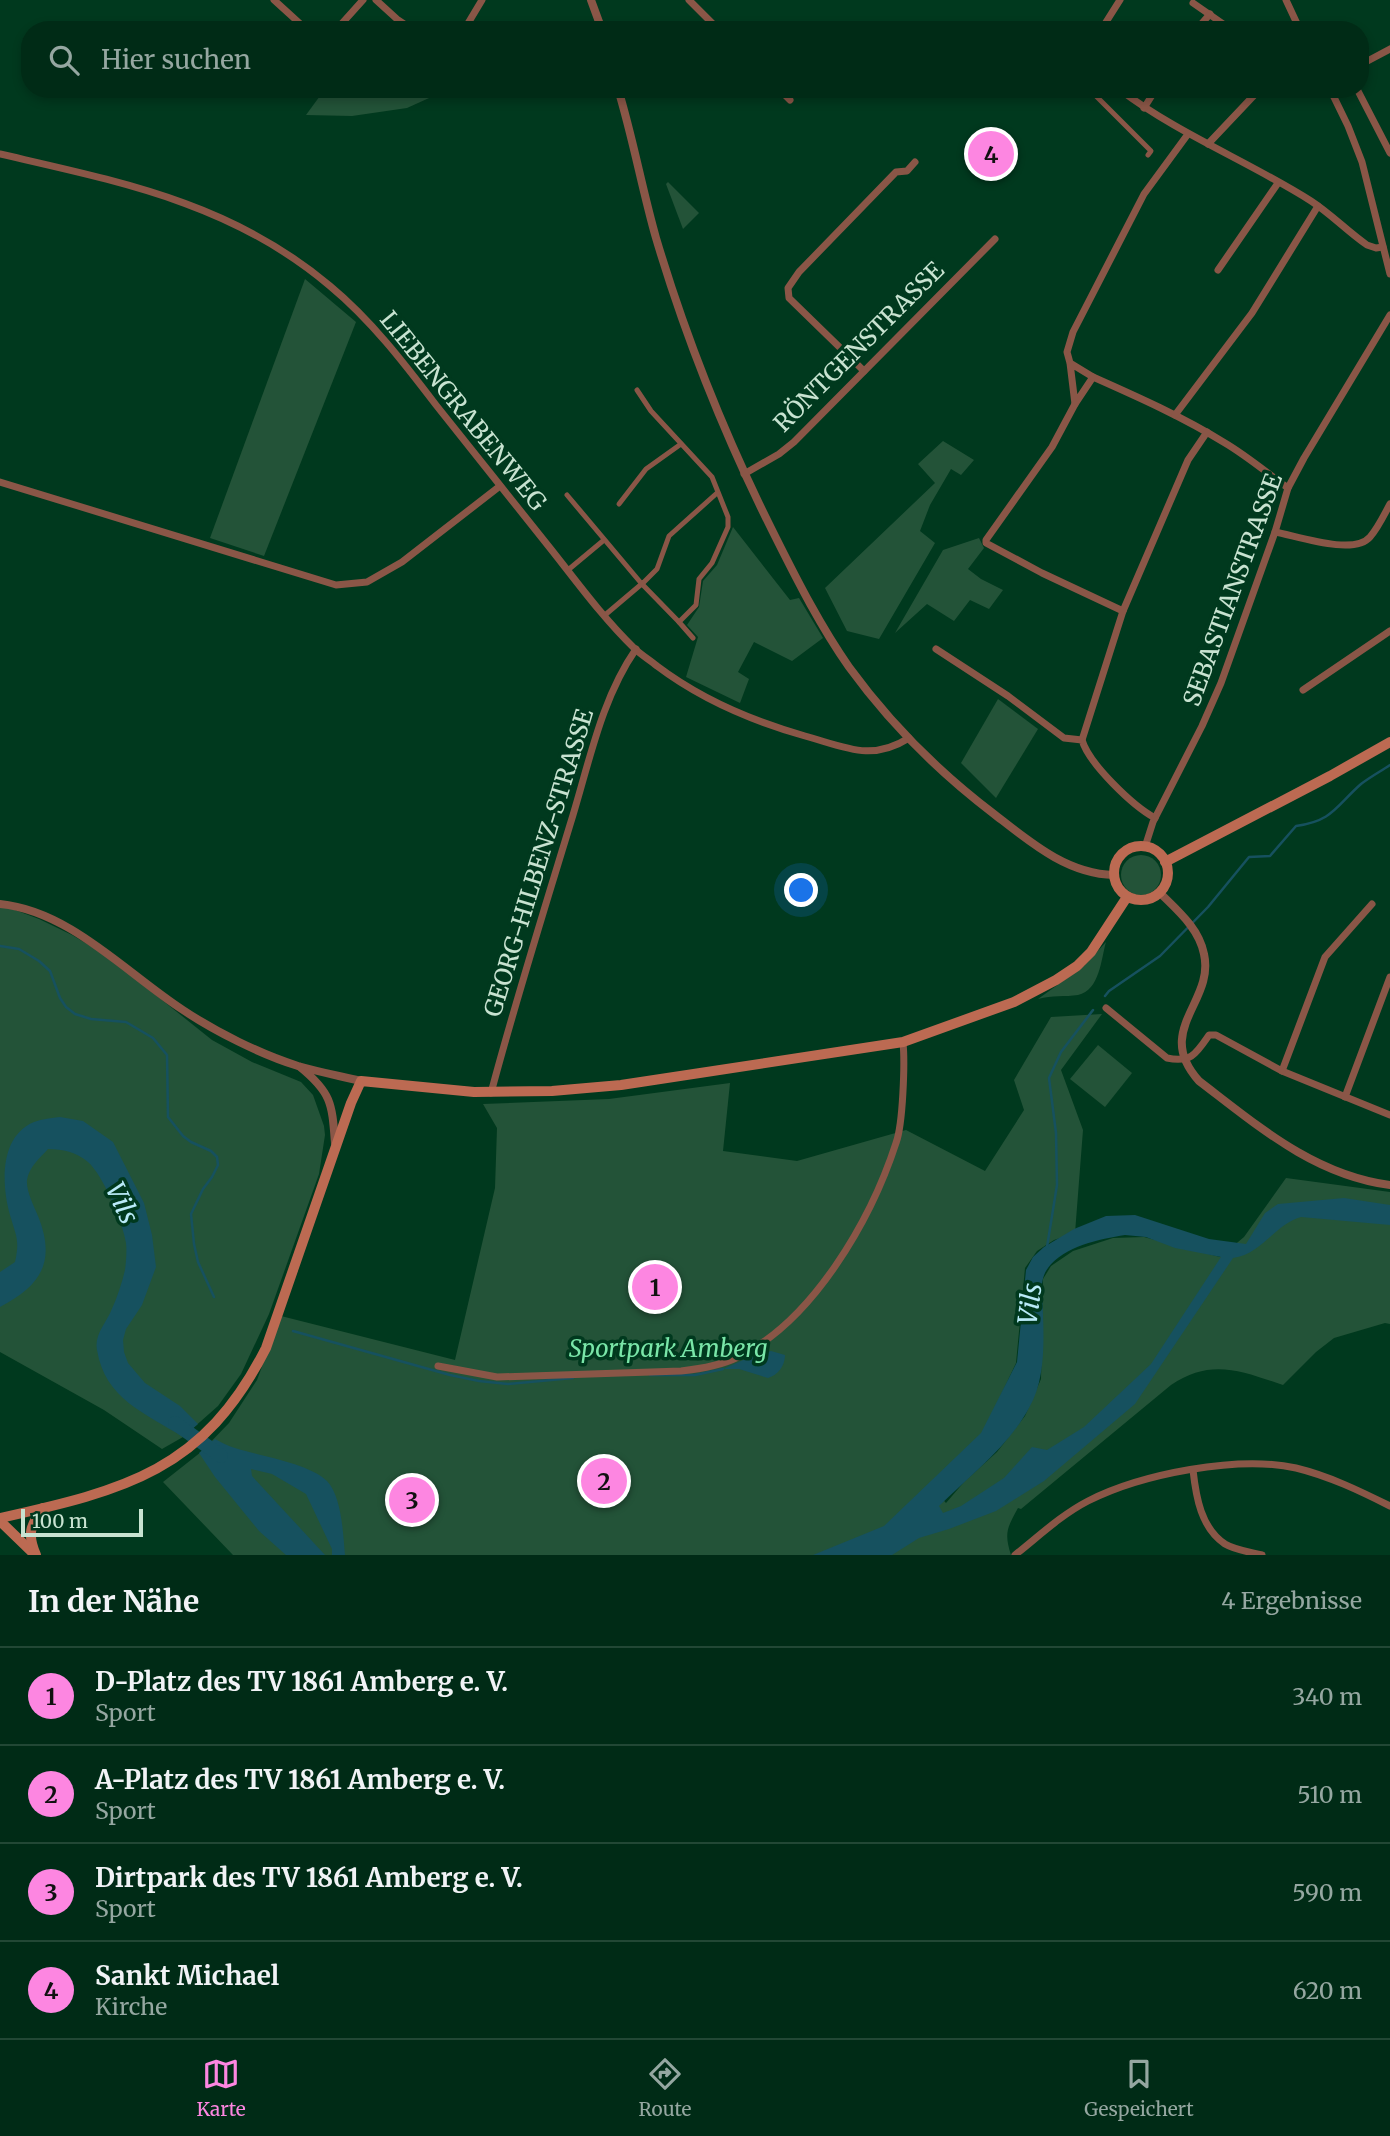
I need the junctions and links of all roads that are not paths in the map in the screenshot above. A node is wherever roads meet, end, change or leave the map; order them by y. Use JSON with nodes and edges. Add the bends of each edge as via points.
{"nodes":[{"id":1,"x":274,"y":0,"type":"edge"},
{"id":2,"x":363,"y":0,"type":"edge"},
{"id":3,"x":376,"y":0,"type":"edge"},
{"id":4,"x":482,"y":0,"type":"edge"},
{"id":5,"x":591,"y":0,"type":"edge"},
{"id":6,"x":688,"y":0,"type":"edge"},
{"id":7,"x":1120,"y":0,"type":"edge"},
{"id":8,"x":1286,"y":0,"type":"edge"},
{"id":9,"x":1193,"y":3,"type":"dead end"},
{"id":10,"x":1210,"y":14,"type":"junction"},
{"id":11,"x":297,"y":21,"type":"edge"},
{"id":12,"x":344,"y":21,"type":"edge"},
{"id":13,"x":402,"y":21,"type":"edge"},
{"id":14,"x":469,"y":21,"type":"edge"},
{"id":15,"x":599,"y":21,"type":"edge"},
{"id":16,"x":710,"y":21,"type":"edge"},
{"id":17,"x":1107,"y":21,"type":"edge"},
{"id":18,"x":1204,"y":21,"type":"edge"},
{"id":19,"x":1220,"y":21,"type":"edge"},
{"id":20,"x":1296,"y":21,"type":"edge"},
{"id":21,"x":1390,"y":49,"type":"edge"},
{"id":22,"x":1369,"y":60,"type":"edge"},
{"id":23,"x":620,"y":98,"type":"edge"},
{"id":24,"x":1097,"y":98,"type":"edge"},
{"id":25,"x":1131,"y":98,"type":"edge"},
{"id":26,"x":1150,"y":98,"type":"edge"},
{"id":27,"x":1251,"y":98,"type":"edge"},
{"id":28,"x":1334,"y":98,"type":"edge"},
{"id":29,"x":1362,"y":98,"type":"edge"},
{"id":30,"x":1144,"y":108,"type":"junction"},
{"id":31,"x":1188,"y":134,"type":"junction"},
{"id":32,"x":1208,"y":144,"type":"junction"},
{"id":33,"x":1390,"y":153,"type":"edge"},
{"id":34,"x":0,"y":154,"type":"edge"},
{"id":35,"x":1148,"y":155,"type":"dead end"},
{"id":36,"x":915,"y":162,"type":"dead end"},
{"id":37,"x":1278,"y":183,"type":"junction"},
{"id":38,"x":1318,"y":206,"type":"junction"},
{"id":39,"x":995,"y":239,"type":"dead end"},
{"id":40,"x":1383,"y":247,"type":"junction"},
{"id":41,"x":1218,"y":270,"type":"dead end"},
{"id":42,"x":1390,"y":274,"type":"edge"},
{"id":43,"x":1390,"y":315,"type":"edge"},
{"id":44,"x":1070,"y":363,"type":"junction"},
{"id":45,"x":864,"y":371,"type":"junction"},
{"id":46,"x":1093,"y":377,"type":"junction"},
{"id":47,"x":637,"y":390,"type":"dead end"},
{"id":48,"x":1075,"y":404,"type":"junction"},
{"id":49,"x":1175,"y":415,"type":"junction"},
{"id":50,"x":1207,"y":432,"type":"junction"},
{"id":51,"x":681,"y":444,"type":"junction"},
{"id":52,"x":744,"y":474,"type":"junction"},
{"id":53,"x":0,"y":482,"type":"edge"},
{"id":54,"x":500,"y":486,"type":"junction"},
{"id":55,"x":1288,"y":488,"type":"junction"},
{"id":56,"x":717,"y":493,"type":"junction"},
{"id":57,"x":567,"y":495,"type":"dead end"},
{"id":58,"x":619,"y":503,"type":"dead end"},
{"id":59,"x":1390,"y":504,"type":"edge"},
{"id":60,"x":1275,"y":532,"type":"junction"},
{"id":61,"x":604,"y":540,"type":"junction"},
{"id":62,"x":568,"y":570,"type":"junction"},
{"id":63,"x":641,"y":583,"type":"junction"},
{"id":64,"x":1123,"y":611,"type":"junction"},
{"id":65,"x":605,"y":615,"type":"junction"},
{"id":66,"x":679,"y":622,"type":"junction"},
{"id":67,"x":1390,"y":631,"type":"edge"},
{"id":68,"x":693,"y":638,"type":"dead end"},
{"id":69,"x":635,"y":649,"type":"junction"},
{"id":70,"x":936,"y":649,"type":"dead end"},
{"id":71,"x":1303,"y":690,"type":"dead end"},
{"id":72,"x":909,"y":738,"type":"junction"},
{"id":73,"x":1082,"y":740,"type":"junction"},
{"id":74,"x":1390,"y":742,"type":"edge"},
{"id":75,"x":1155,"y":818,"type":"junction"},
{"id":76,"x":1145,"y":847,"type":"junction"},
{"id":77,"x":1166,"y":862,"type":"junction"},
{"id":78,"x":1114,"y":875,"type":"junction"},
{"id":79,"x":1160,"y":893,"type":"junction"},
{"id":80,"x":1127,"y":897,"type":"junction"},
{"id":81,"x":0,"y":904,"type":"edge"},
{"id":82,"x":1372,"y":905,"type":"dead end"},
{"id":83,"x":1390,"y":977,"type":"edge"},
{"id":84,"x":1106,"y":1008,"type":"dead end"},
{"id":85,"x":903,"y":1042,"type":"junction"},
{"id":86,"x":1184,"y":1059,"type":"junction"},
{"id":87,"x":298,"y":1066,"type":"junction"},
{"id":88,"x":1282,"y":1071,"type":"junction"},
{"id":89,"x":360,"y":1081,"type":"junction"},
{"id":90,"x":491,"y":1093,"type":"junction"},
{"id":91,"x":1345,"y":1097,"type":"junction"},
{"id":92,"x":1390,"y":1115,"type":"edge"},
{"id":93,"x":336,"y":1150,"type":"junction"},
{"id":94,"x":1390,"y":1185,"type":"edge"},
{"id":95,"x":438,"y":1366,"type":"dead end"},
{"id":96,"x":1193,"y":1470,"type":"junction"},
{"id":97,"x":1390,"y":1506,"type":"edge"},
{"id":98,"x":43,"y":1508,"type":"junction"},
{"id":99,"x":0,"y":1520,"type":"edge"},
{"id":100,"x":36,"y":1555,"type":"edge"},
{"id":101,"x":1015,"y":1555,"type":"edge"},
{"id":102,"x":1262,"y":1555,"type":"edge"}],
"edges":[{"from":1,"to":11,"type":"street"},
{"from":2,"to":12,"type":"street"},
{"from":3,"to":13,"type":"street"},
{"from":4,"to":14,"type":"street"},
{"from":5,"to":15,"type":"street"},
{"from":6,"to":16,"type":"street"},
{"from":7,"to":17,"type":"street"},
{"from":8,"to":20,"type":"street"},
{"from":9,"to":10,"type":"street"},
{"from":10,"to":18,"type":"street"},
{"from":10,"to":19,"type":"street"},
{"from":21,"to":22,"type":"street"},
{"from":23,"to":52,"type":"street","via":[[684,324]]},
{"from":24,"to":35,"type":"street","via":[[1151,151]]},
{"from":25,"to":30,"type":"street"},
{"from":26,"to":30,"type":"street"},
{"from":27,"to":32,"type":"street"},
{"from":28,"to":40,"type":"street","via":[[1362,162]]},
{"from":29,"to":33,"type":"street"},
{"from":30,"to":31,"type":"street"},
{"from":31,"to":32,"type":"street"},
{"from":31,"to":44,"type":"street","via":[[1144,194],[1105,269],[1073,332],[1067,352]]},
{"from":32,"to":37,"type":"street"},
{"from":34,"to":54,"type":"street","name":"LIEBENGRABENWEG","via":[[173,198],[233,222],[284,251],[331,286],[389,345]]},
{"from":36,"to":45,"type":"street","via":[[907,171],[896,172],[788,288],[789,298]]},
{"from":37,"to":38,"type":"street"},
{"from":37,"to":41,"type":"street"},
{"from":38,"to":40,"type":"street","via":[[1367,245]]},
{"from":38,"to":49,"type":"street","via":[[1252,313]]},
{"from":39,"to":45,"type":"street","name":"RÖNTGENSTRASSE"},
{"from":40,"to":42,"type":"street"},
{"from":43,"to":55,"type":"street","name":"SEBASTIANSTRASSE"},
{"from":44,"to":46,"type":"street"},
{"from":44,"to":48,"type":"street"},
{"from":45,"to":52,"type":"street","name":"RÖNTGENSTRASSE","via":[[794,442]]},
{"from":46,"to":48,"type":"street"},
{"from":46,"to":49,"type":"street"},
{"from":47,"to":51,"type":"street"},
{"from":48,"to":64,"type":"street","via":[[1052,447],[986,543]]},
{"from":49,"to":50,"type":"street"},
{"from":50,"to":55,"type":"street"},
{"from":50,"to":64,"type":"street","via":[[1188,460]]},
{"from":51,"to":56,"type":"street","via":[[712,477]]},
{"from":51,"to":58,"type":"street","via":[[646,470]]},
{"from":52,"to":72,"type":"street","via":[[840,653]]},
{"from":53,"to":54,"type":"street","via":[[336,585],[367,582],[402,562]]},
{"from":54,"to":62,"type":"street","name":"LIEBENGRABENWEG"},
{"from":55,"to":60,"type":"street","name":"SEBASTIANSTRASSE"},
{"from":56,"to":63,"type":"street","via":[[669,537],[657,569]]},
{"from":56,"to":66,"type":"street","via":[[728,527],[712,563],[699,579],[696,605]]},
{"from":57,"to":61,"type":"street","name":"LIEBENGRABENWEG"},
{"from":59,"to":60,"type":"street","via":[[1369,539],[1354,546]]},
{"from":60,"to":75,"type":"street","name":"SEBASTIANSTRASSE","via":[[1216,694]]},
{"from":61,"to":62,"type":"street"},
{"from":61,"to":63,"type":"street","name":"LIEBENGRABENWEG"},
{"from":62,"to":65,"type":"street","name":"LIEBENGRABENWEG"},
{"from":63,"to":65,"type":"street"},
{"from":63,"to":66,"type":"street","name":"LIEBENGRABENWEG"},
{"from":64,"to":73,"type":"street"},
{"from":65,"to":69,"type":"street","name":"LIEBENGRABENWEG"},
{"from":66,"to":68,"type":"street","name":"LIEBENGRABENWEG"},
{"from":67,"to":71,"type":"street"},
{"from":69,"to":72,"type":"street","name":"LIEBENGRABENWEG","via":[[720,706],[774,726],[860,752],[881,750]]},
{"from":69,"to":90,"type":"street","name":"GEORG-HILBENZ-STRASSE","via":[[601,724]]},
{"from":70,"to":73,"type":"street","via":[[1064,738]]},
{"from":72,"to":78,"type":"street","via":[[984,807],[1046,851],[1082,871]]},
{"from":73,"to":75,"type":"street","via":[[1088,755],[1123,795]]},
{"from":74,"to":77,"type":"main road"},
{"from":75,"to":76,"type":"street","name":"SEBASTIANSTRASSE"},
{"from":76,"to":77,"type":"main road"},
{"from":76,"to":78,"type":"main road","via":[[1123,854]]},
{"from":77,"to":79,"type":"main road","via":[[1167,882]]},
{"from":78,"to":80,"type":"main road"},
{"from":79,"to":80,"type":"main road","via":[[1144,900]]},
{"from":79,"to":86,"type":"street","via":[[1197,934],[1206,966],[1184,1030]]},
{"from":80,"to":85,"type":"main road","via":[[1091,952],[1056,980],[1014,1003]]},
{"from":81,"to":87,"type":"street","via":[[57,921],[182,1010]]},
{"from":82,"to":88,"type":"street","via":[[1325,957]]},
{"from":83,"to":91,"type":"street"},
{"from":84,"to":86,"type":"street","via":[[1167,1058]]},
{"from":85,"to":90,"type":"main road","via":[[621,1085]]},
{"from":85,"to":95,"type":"street","via":[[897,1141],[869,1207],[839,1262],[777,1332],[756,1348],[735,1359],[681,1370],[497,1377]]},
{"from":86,"to":88,"type":"street","via":[[1198,1051],[1209,1035],[1216,1035]]},
{"from":86,"to":94,"type":"street","via":[[1199,1081],[1289,1148],[1340,1173]]},
{"from":87,"to":89,"type":"street"},
{"from":87,"to":93,"type":"street","via":[[320,1084],[332,1106]]},
{"from":88,"to":91,"type":"street"},
{"from":89,"to":90,"type":"main road"},
{"from":89,"to":93,"type":"main road"},
{"from":91,"to":92,"type":"street"},
{"from":93,"to":98,"type":"main road","via":[[266,1348],[237,1398],[197,1441],[165,1464],[131,1482]]},
{"from":96,"to":97,"type":"street","via":[[1249,1464],[1293,1468],[1322,1475]]},
{"from":96,"to":101,"type":"street","via":[[1163,1475],[1089,1501],[1059,1518]]},
{"from":96,"to":102,"type":"street","via":[[1204,1521],[1213,1533],[1227,1545]]},
{"from":98,"to":99,"type":"main road"},
{"from":98,"to":100,"type":"main road","via":[[31,1531]]},
{"from":99,"to":100,"type":"main road"}]}
